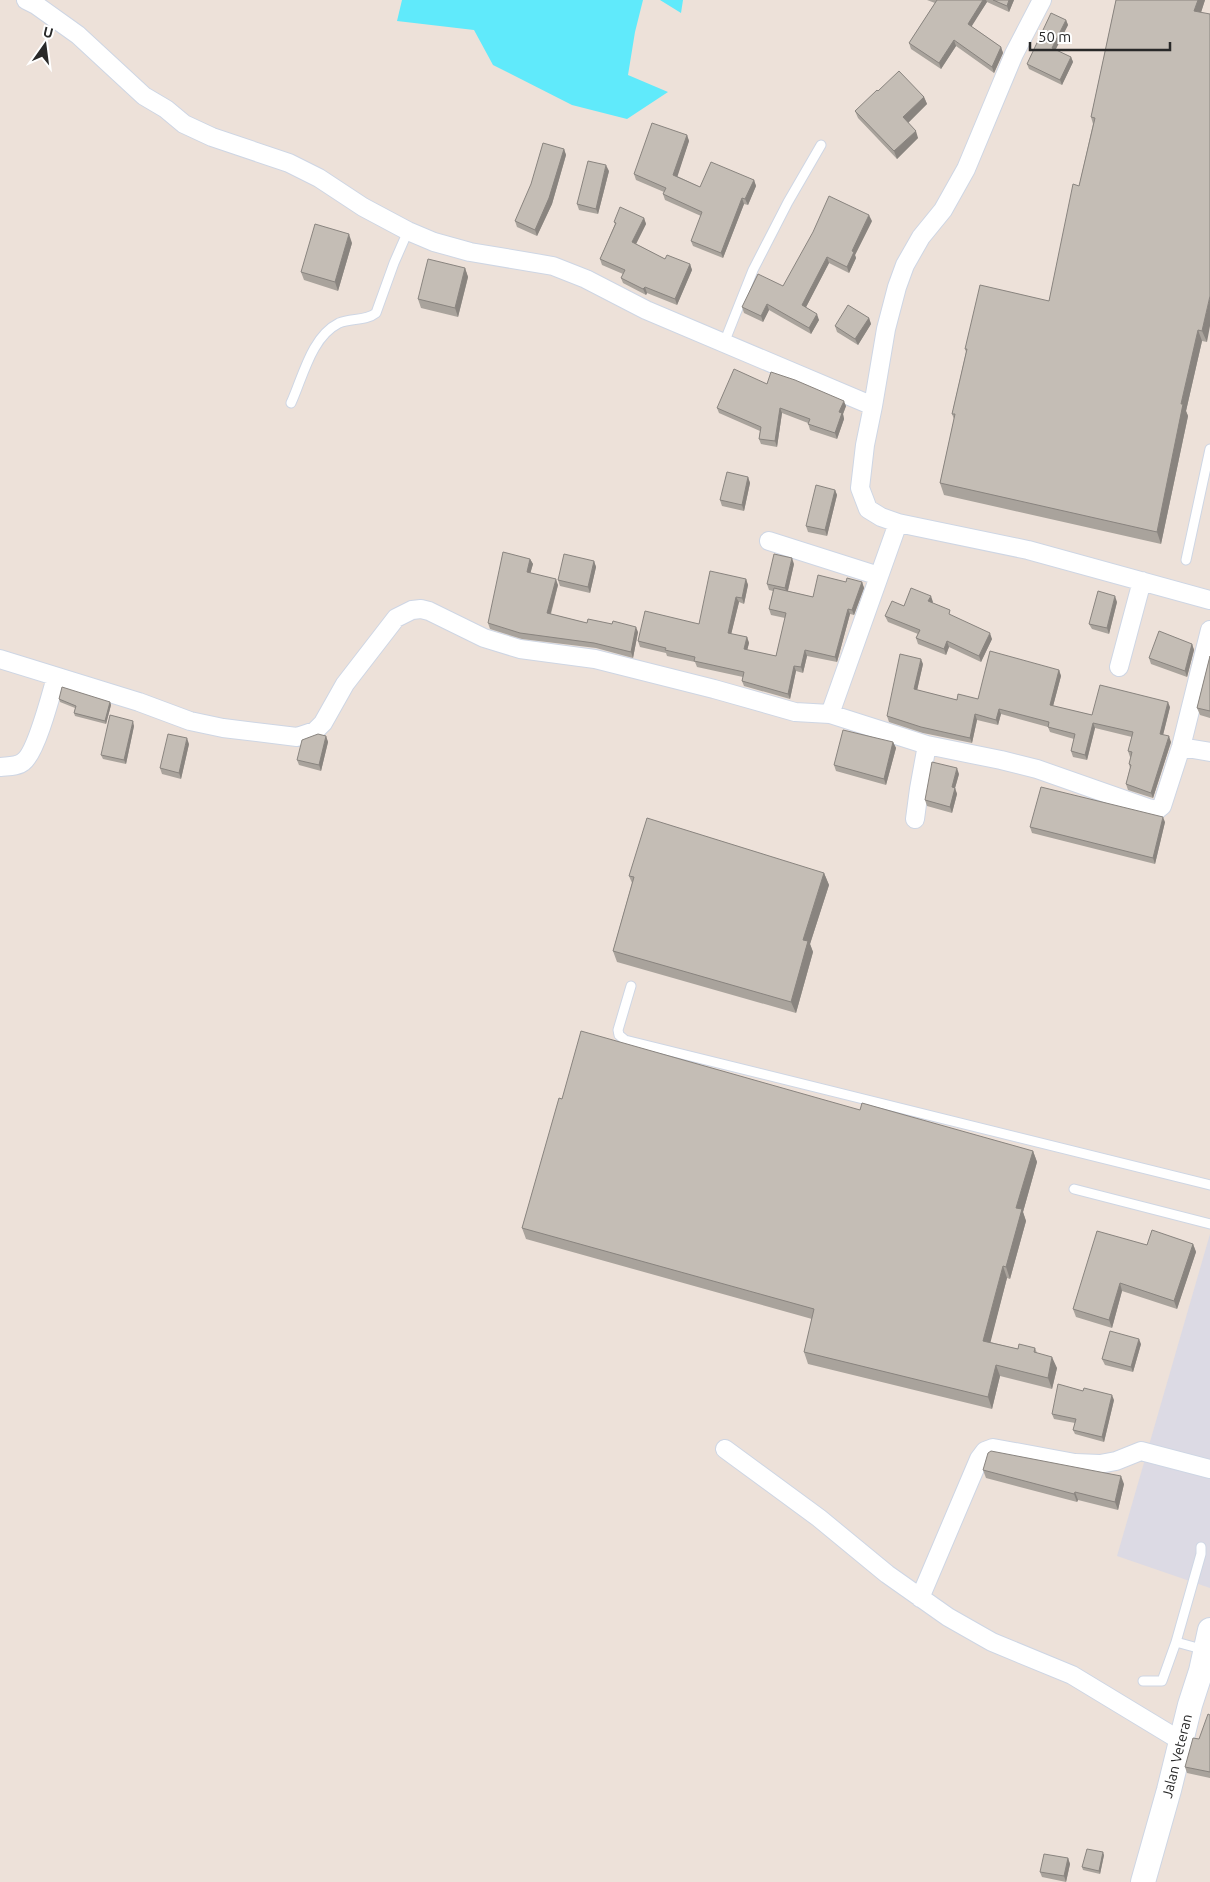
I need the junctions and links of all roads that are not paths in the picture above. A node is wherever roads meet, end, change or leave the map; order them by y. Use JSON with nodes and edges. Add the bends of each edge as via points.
{"nodes":[{"id":1,"x":26,"y":0,"type":"edge"},
{"id":2,"x":1042,"y":0,"type":"edge"},
{"id":3,"x":821,"y":146,"type":"dead end"},
{"id":4,"x":408,"y":231,"type":"junction"},
{"id":5,"x":724,"y":343,"type":"junction"},
{"id":6,"x":291,"y":403,"type":"dead end"},
{"id":7,"x":872,"y":406,"type":"junction"},
{"id":8,"x":1210,"y":449,"type":"edge"},
{"id":9,"x":898,"y":523,"type":"junction"},
{"id":10,"x":769,"y":541,"type":"dead end"},
{"id":11,"x":1186,"y":560,"type":"dead end"},
{"id":12,"x":879,"y":576,"type":"junction"},
{"id":13,"x":1142,"y":581,"type":"junction"},
{"id":14,"x":1210,"y":600,"type":"edge"},
{"id":15,"x":1210,"y":630,"type":"edge"},
{"id":16,"x":0,"y":659,"type":"edge"},
{"id":17,"x":1119,"y":667,"type":"dead end"},
{"id":18,"x":56,"y":677,"type":"junction"},
{"id":19,"x":830,"y":714,"type":"junction"},
{"id":20,"x":927,"y":745,"type":"junction"},
{"id":21,"x":1181,"y":747,"type":"junction"},
{"id":22,"x":1210,"y":752,"type":"edge"},
{"id":23,"x":0,"y":766,"type":"edge"},
{"id":24,"x":915,"y":819,"type":"dead end"},
{"id":25,"x":631,"y":986,"type":"dead end"},
{"id":26,"x":1210,"y":1185,"type":"edge"},
{"id":27,"x":1074,"y":1189,"type":"dead end"},
{"id":28,"x":1210,"y":1224,"type":"edge"},
{"id":29,"x":725,"y":1449,"type":"dead end"},
{"id":30,"x":1210,"y":1469,"type":"edge"},
{"id":31,"x":1200,"y":1547,"type":"dead end"},
{"id":32,"x":920,"y":1598,"type":"junction"},
{"id":33,"x":1176,"y":1642,"type":"junction"},
{"id":34,"x":1207,"y":1655,"type":"edge"},
{"id":35,"x":1143,"y":1681,"type":"dead end"},
{"id":36,"x":1181,"y":1741,"type":"junction"},
{"id":37,"x":1143,"y":1882,"type":"edge"}],
"edges":[{"from":1,"to":4,"type":"street","via":[[78,35],[144,96],[184,124],[212,137],[289,162]]},
{"from":2,"to":7,"type":"street","via":[[1014,54],[966,169],[906,265],[886,329]]},
{"from":3,"to":5,"type":"lane","via":[[753,270]]},
{"from":4,"to":5,"type":"street","via":[[470,252],[553,266]]},
{"from":4,"to":6,"type":"lane","via":[[376,313],[346,320],[324,334],[307,363]]},
{"from":5,"to":7,"type":"street"},
{"from":7,"to":9,"type":"street","via":[[860,488],[868,509]]},
{"from":8,"to":11,"type":"lane"},
{"from":9,"to":12,"type":"street"},
{"from":9,"to":13,"type":"street","via":[[1028,550]]},
{"from":10,"to":12,"type":"street"},
{"from":12,"to":19,"type":"street"},
{"from":13,"to":14,"type":"street"},
{"from":13,"to":17,"type":"street"},
{"from":15,"to":21,"type":"street"},
{"from":16,"to":18,"type":"street"},
{"from":18,"to":19,"type":"street","via":[[190,721],[297,737],[315,731],[323,723],[345,684],[396,618],[420,609],[484,638],[520,649],[595,659],[795,712]]},
{"from":18,"to":23,"type":"street","via":[[32,750],[24,762]]},
{"from":19,"to":20,"type":"street"},
{"from":20,"to":21,"type":"street","via":[[1037,769],[1157,810],[1162,806]]},
{"from":20,"to":24,"type":"street"},
{"from":21,"to":22,"type":"street"},
{"from":25,"to":26,"type":"lane","via":[[618,1030],[619,1036],[625,1040]]},
{"from":27,"to":28,"type":"lane"},
{"from":29,"to":32,"type":"street"},
{"from":30,"to":32,"type":"street","via":[[1141,1451],[1100,1464],[1076,1463],[993,1448],[985,1451]]},
{"from":31,"to":33,"type":"lane","via":[[1202,1550]]},
{"from":32,"to":36,"type":"street","via":[[992,1642],[1072,1675]]},
{"from":33,"to":34,"type":"lane"},
{"from":33,"to":35,"type":"lane","via":[[1162,1681]]},
{"from":34,"to":36,"type":"main road","name":"Jalan Veteran"},
{"from":36,"to":37,"type":"main road","name":"Jalan Veteran"}]}
